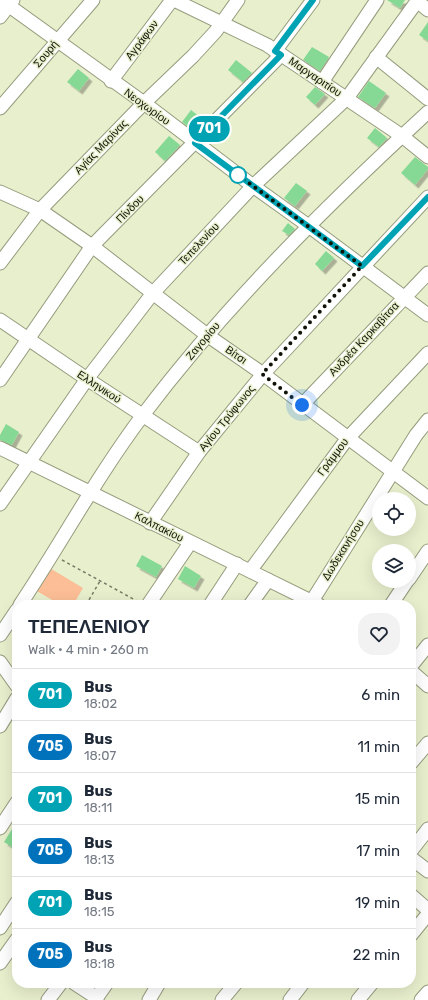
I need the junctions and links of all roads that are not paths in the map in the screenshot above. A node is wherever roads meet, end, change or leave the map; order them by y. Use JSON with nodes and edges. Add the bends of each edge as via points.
{"nodes":[{"id":1,"x":93,"y":0,"type":"edge"},
{"id":2,"x":173,"y":0,"type":"edge"},
{"id":3,"x":238,"y":0,"type":"edge"},
{"id":4,"x":313,"y":0,"type":"edge"},
{"id":5,"x":377,"y":0,"type":"edge"},
{"id":6,"x":417,"y":1,"type":"edge"},
{"id":7,"x":8,"y":2,"type":"edge"},
{"id":8,"x":428,"y":10,"type":"edge"},
{"id":9,"x":0,"y":17,"type":"edge"},
{"id":10,"x":222,"y":23,"type":"junction"},
{"id":11,"x":57,"y":41,"type":"junction"},
{"id":12,"x":278,"y":53,"type":"junction"},
{"id":13,"x":376,"y":58,"type":"junction"},
{"id":14,"x":111,"y":81,"type":"junction"},
{"id":15,"x":322,"y":82,"type":"junction"},
{"id":16,"x":347,"y":98,"type":"junction"},
{"id":17,"x":428,"y":99,"type":"edge"},
{"id":18,"x":144,"y":103,"type":"junction"},
{"id":19,"x":0,"y":108,"type":"edge"},
{"id":20,"x":428,"y":112,"type":"edge"},
{"id":21,"x":402,"y":136,"type":"junction"},
{"id":22,"x":195,"y":143,"type":"junction"},
{"id":23,"x":428,"y":157,"type":"edge"},
{"id":24,"x":253,"y":186,"type":"junction"},
{"id":25,"x":0,"y":192,"type":"edge"},
{"id":26,"x":428,"y":197,"type":"edge"},
{"id":27,"x":40,"y":210,"type":"junction"},
{"id":28,"x":310,"y":226,"type":"junction"},
{"id":29,"x":92,"y":246,"type":"junction"},
{"id":30,"x":0,"y":263,"type":"edge"},
{"id":31,"x":362,"y":266,"type":"junction"},
{"id":32,"x":428,"y":274,"type":"edge"},
{"id":33,"x":153,"y":293,"type":"junction"},
{"id":34,"x":404,"y":298,"type":"junction"},
{"id":35,"x":428,"y":315,"type":"edge"},
{"id":36,"x":0,"y":320,"type":"edge"},
{"id":37,"x":206,"y":335,"type":"junction"},
{"id":38,"x":27,"y":339,"type":"junction"},
{"id":39,"x":428,"y":353,"type":"edge"},
{"id":40,"x":262,"y":374,"type":"junction"},
{"id":41,"x":87,"y":379,"type":"junction"},
{"id":42,"x":0,"y":380,"type":"edge"},
{"id":43,"x":302,"y":405,"type":"junction"},
{"id":44,"x":143,"y":415,"type":"junction"},
{"id":45,"x":428,"y":420,"type":"edge"},
{"id":46,"x":347,"y":439,"type":"junction"},
{"id":47,"x":0,"y":448,"type":"edge"},
{"id":48,"x":199,"y":452,"type":"junction"},
{"id":49,"x":28,"y":462,"type":"junction"},
{"id":50,"x":392,"y":473,"type":"junction"},
{"id":51,"x":90,"y":493,"type":"junction"},
{"id":52,"x":428,"y":498,"type":"edge"},
{"id":53,"x":0,"y":504,"type":"edge"},
{"id":54,"x":150,"y":523,"type":"junction"},
{"id":55,"x":190,"y":543,"type":"junction"},
{"id":56,"x":428,"y":551,"type":"edge"},
{"id":57,"x":237,"y":564,"type":"junction"},
{"id":58,"x":416,"y":568,"type":"edge"},
{"id":59,"x":250,"y":571,"type":"junction"},
{"id":60,"x":268,"y":580,"type":"junction"},
{"id":61,"x":403,"y":588,"type":"edge"},
{"id":62,"x":23,"y":600,"type":"edge"},
{"id":63,"x":145,"y":600,"type":"edge"},
{"id":64,"x":213,"y":600,"type":"edge"},
{"id":65,"x":254,"y":600,"type":"edge"},
{"id":66,"x":309,"y":600,"type":"edge"},
{"id":67,"x":317,"y":600,"type":"edge"},
{"id":68,"x":394,"y":600,"type":"edge"},
{"id":69,"x":12,"y":617,"type":"edge"},
{"id":70,"x":0,"y":635,"type":"edge"},
{"id":71,"x":428,"y":645,"type":"edge"},
{"id":72,"x":416,"y":660,"type":"edge"},
{"id":73,"x":0,"y":662,"type":"edge"},
{"id":74,"x":416,"y":675,"type":"edge"},
{"id":75,"x":12,"y":679,"type":"edge"},
{"id":76,"x":428,"y":686,"type":"edge"},
{"id":77,"x":12,"y":706,"type":"edge"},
{"id":78,"x":0,"y":726,"type":"edge"},
{"id":79,"x":428,"y":743,"type":"edge"},
{"id":80,"x":416,"y":758,"type":"edge"},
{"id":81,"x":12,"y":810,"type":"edge"},
{"id":82,"x":0,"y":828,"type":"edge"},
{"id":83,"x":428,"y":829,"type":"edge"},
{"id":84,"x":416,"y":845,"type":"edge"},
{"id":85,"x":416,"y":862,"type":"edge"},
{"id":86,"x":428,"y":871,"type":"edge"},
{"id":87,"x":416,"y":899,"type":"edge"},
{"id":88,"x":12,"y":910,"type":"edge"},
{"id":89,"x":428,"y":910,"type":"edge"},
{"id":90,"x":428,"y":914,"type":"edge"},
{"id":91,"x":0,"y":928,"type":"edge"},
{"id":92,"x":416,"y":929,"type":"edge"},
{"id":93,"x":0,"y":935,"type":"edge"},
{"id":94,"x":12,"y":941,"type":"edge"},
{"id":95,"x":12,"y":948,"type":"edge"},
{"id":96,"x":0,"y":963,"type":"edge"},
{"id":97,"x":57,"y":988,"type":"edge"},
{"id":98,"x":81,"y":988,"type":"edge"},
{"id":99,"x":104,"y":988,"type":"edge"},
{"id":100,"x":157,"y":988,"type":"edge"},
{"id":101,"x":299,"y":988,"type":"edge"},
{"id":102,"x":368,"y":988,"type":"edge"},
{"id":103,"x":96,"y":999,"type":"edge"},
{"id":104,"x":48,"y":1000,"type":"edge"},
{"id":105,"x":149,"y":1000,"type":"edge"},
{"id":106,"x":290,"y":1000,"type":"edge"},
{"id":107,"x":358,"y":1000,"type":"edge"}],
"edges":[{"from":1,"to":11,"type":"street","name":"Σουρή"},
{"from":2,"to":10,"type":"street","name":"Μαργαριτίου"},
{"from":2,"to":14,"type":"street","name":"Αγράφων"},
{"from":3,"to":10,"type":"street","name":"Αγίας Μαρίνας"},
{"from":4,"to":12,"type":"street","name":"Πίνδου"},
{"from":5,"to":15,"type":"street"},
{"from":6,"to":8,"type":"street"},
{"from":6,"to":13,"type":"street","name":"Τεπελενίου"},
{"from":7,"to":9,"type":"street"},
{"from":7,"to":11,"type":"street","name":"Νεοχωρίου"},
{"from":10,"to":12,"type":"street","name":"Μαργαριτίου"},
{"from":10,"to":18,"type":"street","name":"Αγίας Μαρίνας","via":[[193,56]]},
{"from":11,"to":14,"type":"street","name":"Νεοχωρίου"},
{"from":11,"to":19,"type":"street","name":"Σουρή"},
{"from":12,"to":15,"type":"street","name":"Μαργαριτίου"},
{"from":12,"to":22,"type":"street","name":"Πίνδου"},
{"from":13,"to":16,"type":"street","name":"Τεπελενίου"},
{"from":13,"to":17,"type":"street"},
{"from":14,"to":18,"type":"street","name":"Νεοχωρίου"},
{"from":15,"to":16,"type":"street","name":"Μαργαριτίου"},
{"from":16,"to":21,"type":"street","name":"Μαργαριτίου"},
{"from":16,"to":24,"type":"street","name":"Τεπελενίου"},
{"from":18,"to":22,"type":"street","name":"Νεοχωρίου"},
{"from":18,"to":27,"type":"street","name":"Αγίας Μαρίνας"},
{"from":20,"to":21,"type":"street","name":"Ζαγορίου"},
{"from":21,"to":23,"type":"street","name":"Μαργαριτίου"},
{"from":21,"to":28,"type":"street","name":"Ζαγορίου"},
{"from":22,"to":24,"type":"street","name":"Νεοχωρίου"},
{"from":22,"to":29,"type":"street","name":"Πίνδου"},
{"from":24,"to":28,"type":"street","name":"Νεοχωρίου"},
{"from":24,"to":33,"type":"street","name":"Τεπελενίου"},
{"from":25,"to":27,"type":"street","name":"Βίτσι"},
{"from":26,"to":31,"type":"street","name":"Αγίου Τρύφωνος"},
{"from":27,"to":29,"type":"street","name":"Βίτσι"},
{"from":27,"to":30,"type":"street","name":"Αγίας Μαρίνας"},
{"from":28,"to":31,"type":"street","name":"Νεοχωρίου"},
{"from":28,"to":37,"type":"street","name":"Ζαγορίου"},
{"from":29,"to":33,"type":"street","name":"Βίτσι"},
{"from":29,"to":38,"type":"street","name":"Πίνδου"},
{"from":31,"to":34,"type":"street","name":"Νεοχωρίου"},
{"from":31,"to":40,"type":"street","name":"Αγίου Τρύφωνος"},
{"from":32,"to":34,"type":"street","name":"Ανδρέα Καρκαβίτσα"},
{"from":33,"to":37,"type":"street","name":"Βίτσι"},
{"from":33,"to":41,"type":"street","name":"Τεπελενίου"},
{"from":34,"to":35,"type":"street","name":"Νεοχωρίου"},
{"from":34,"to":43,"type":"street","name":"Ανδρέα Καρκαβίτσα"},
{"from":36,"to":38,"type":"street","name":"Ελληνικού"},
{"from":37,"to":40,"type":"street","name":"Βίτσι"},
{"from":37,"to":44,"type":"street","name":"Ζαγορίου"},
{"from":38,"to":41,"type":"street","name":"Ελληνικού"},
{"from":38,"to":42,"type":"street","name":"Πίνδου"},
{"from":39,"to":46,"type":"street","name":"Γράμμου"},
{"from":40,"to":43,"type":"street","name":"Βίτσι"},
{"from":40,"to":48,"type":"street","name":"Αγίου Τρύφωνος"},
{"from":41,"to":44,"type":"street","name":"Ελληνικού"},
{"from":41,"to":49,"type":"street","name":"Τεπελενίου"},
{"from":43,"to":46,"type":"street","name":"Βίτσι"},
{"from":44,"to":48,"type":"street","name":"Ελληνικού"},
{"from":44,"to":51,"type":"street","name":"Ζαγορίου"},
{"from":45,"to":50,"type":"street","name":"Δωδεκανήσου"},
{"from":46,"to":50,"type":"street","name":"Βίτσι"},
{"from":46,"to":59,"type":"street","name":"Γράμμου"},
{"from":47,"to":49,"type":"street","name":"Καλπακίου"},
{"from":48,"to":54,"type":"street","name":"Αγίου Τρύφωνος"},
{"from":49,"to":51,"type":"street","name":"Καλπακίου"},
{"from":49,"to":53,"type":"street","name":"Τεπελενίου"},
{"from":50,"to":52,"type":"street","name":"Βίτσι"},
{"from":50,"to":67,"type":"street","name":"Δωδεκανήσου"},
{"from":51,"to":54,"type":"street","name":"Καλπακίου"},
{"from":51,"to":62,"type":"street","name":"Ζαγορίου"},
{"from":54,"to":55,"type":"street","name":"Καλπακίου"},
{"from":55,"to":57,"type":"street","name":"Καλπακίου"},
{"from":55,"to":63,"type":"street"},
{"from":56,"to":58,"type":"street"},
{"from":57,"to":59,"type":"street","name":"Καλπακίου"},
{"from":57,"to":64,"type":"street"},
{"from":59,"to":60,"type":"street","name":"Καλπακίου"},
{"from":60,"to":65,"type":"street"},
{"from":60,"to":66,"type":"street","name":"Καλπακίου"},
{"from":61,"to":68,"type":"street"},
{"from":69,"to":70,"type":"street"},
{"from":71,"to":72,"type":"street"},
{"from":73,"to":75,"type":"street"},
{"from":74,"to":76,"type":"street"},
{"from":77,"to":78,"type":"street"},
{"from":79,"to":80,"type":"street"},
{"from":81,"to":82,"type":"street"},
{"from":83,"to":84,"type":"street"},
{"from":85,"to":86,"type":"street"},
{"from":87,"to":89,"type":"street"},
{"from":88,"to":91,"type":"street"},
{"from":90,"to":92,"type":"street"},
{"from":93,"to":94,"type":"street"},
{"from":95,"to":96,"type":"street"},
{"from":97,"to":104,"type":"street"},
{"from":98,"to":103,"type":"street"},
{"from":99,"to":103,"type":"street"},
{"from":100,"to":105,"type":"street"},
{"from":101,"to":106,"type":"street"},
{"from":102,"to":107,"type":"street"}]}
